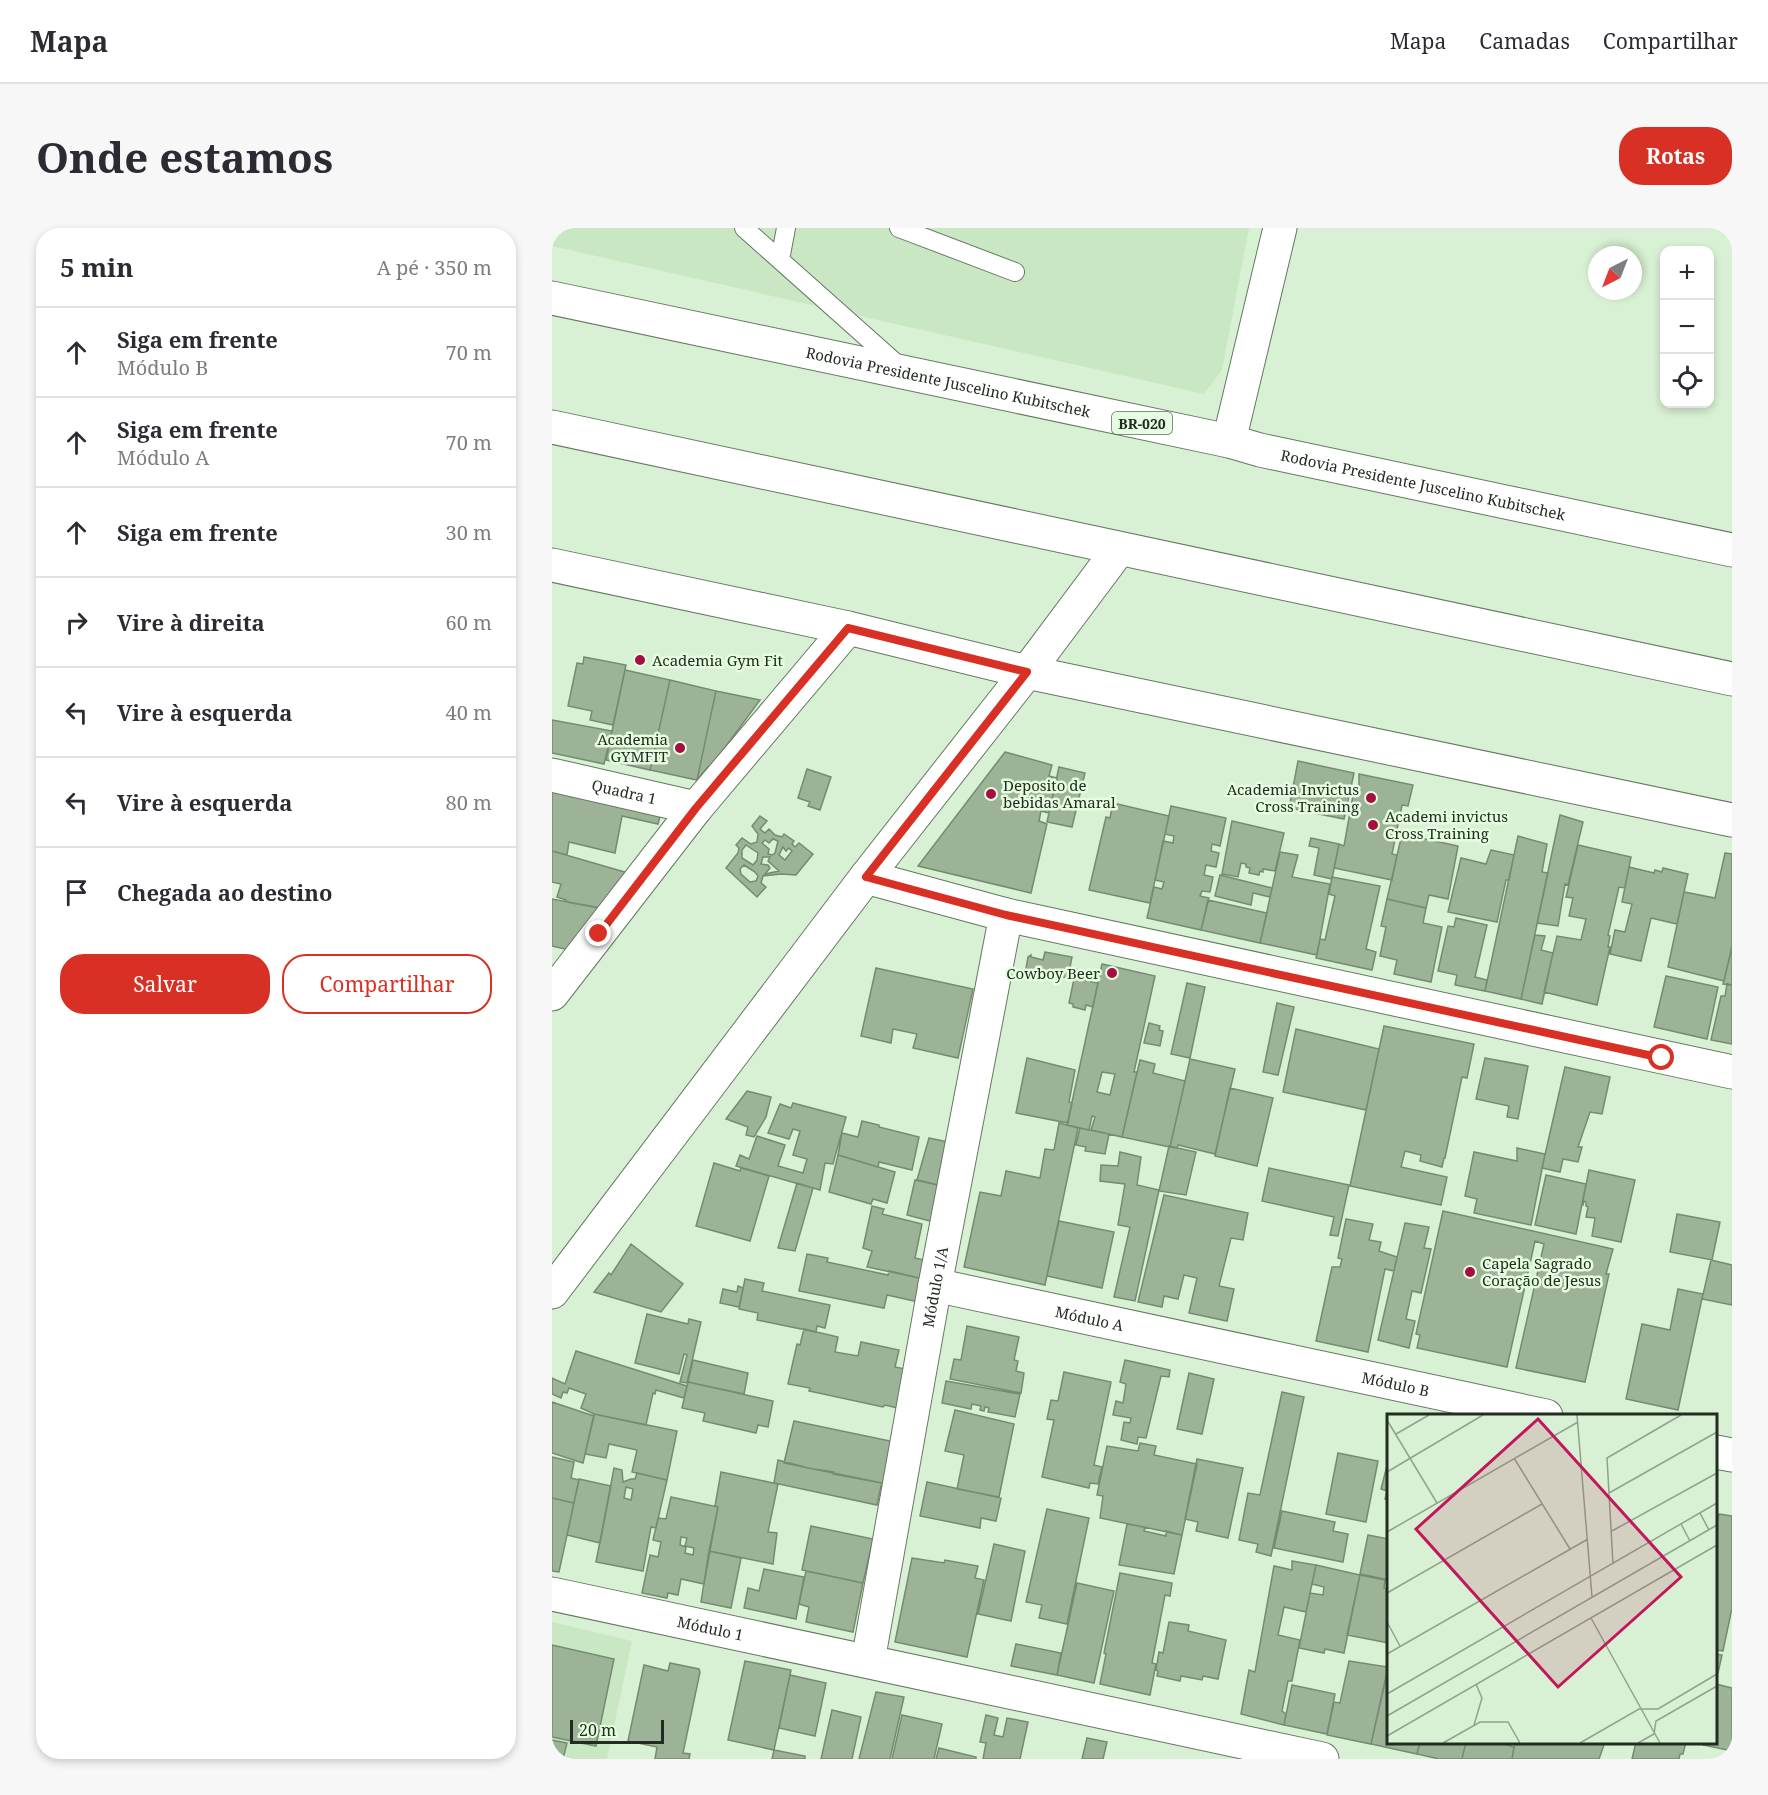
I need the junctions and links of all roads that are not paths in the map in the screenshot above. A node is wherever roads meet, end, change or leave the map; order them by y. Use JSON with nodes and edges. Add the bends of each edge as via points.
{"nodes":[{"id":1,"x":744,"y":228,"type":"edge"},
{"id":2,"x":786,"y":228,"type":"edge"},
{"id":3,"x":899,"y":228,"type":"edge"},
{"id":4,"x":1280,"y":228,"type":"edge"},
{"id":5,"x":780,"y":260,"type":"junction"},
{"id":6,"x":1015,"y":272,"type":"dead end"},
{"id":7,"x":552,"y":298,"type":"edge"},
{"id":8,"x":907,"y":373,"type":"junction"},
{"id":9,"x":552,"y":427,"type":"edge"},
{"id":10,"x":1229,"y":441,"type":"junction"},
{"id":11,"x":1119,"y":549,"type":"junction"},
{"id":12,"x":1732,"y":550,"type":"edge"},
{"id":13,"x":552,"y":565,"type":"edge"},
{"id":14,"x":848,"y":628,"type":"junction"},
{"id":15,"x":1027,"y":672,"type":"junction"},
{"id":16,"x":1732,"y":679,"type":"edge"},
{"id":17,"x":552,"y":775,"type":"edge"},
{"id":18,"x":696,"y":808,"type":"junction"},
{"id":19,"x":1732,"y":820,"type":"edge"},
{"id":20,"x":866,"y":877,"type":"junction"},
{"id":21,"x":1006,"y":915,"type":"junction"},
{"id":22,"x":552,"y":994,"type":"edge"},
{"id":23,"x":1732,"y":1072,"type":"edge"},
{"id":24,"x":935,"y":1285,"type":"junction"},
{"id":25,"x":552,"y":1292,"type":"edge"},
{"id":26,"x":1244,"y":1351,"type":"joint"},
{"id":27,"x":1537,"y":1414,"type":"edge"},
{"id":28,"x":1717,"y":1452,"type":"edge"},
{"id":29,"x":1732,"y":1455,"type":"edge"},
{"id":30,"x":552,"y":1594,"type":"edge"},
{"id":31,"x":868,"y":1661,"type":"junction"},
{"id":32,"x":1322,"y":1759,"type":"edge"}],
"edges":[{"from":1,"to":5,"type":"lane"},
{"from":2,"to":5,"type":"lane"},
{"from":3,"to":6,"type":"lane"},
{"from":4,"to":10,"type":"main road"},
{"from":5,"to":8,"type":"lane"},
{"from":7,"to":8,"type":"main road","name":"Rodovia Presidente Juscelino Kubitschek","number":"BR-020"},
{"from":8,"to":10,"type":"main road","name":"Rodovia Presidente Juscelino Kubitschek","number":"BR-020"},
{"from":9,"to":11,"type":"main road"},
{"from":10,"to":12,"type":"main road","name":"Rodovia Presidente Juscelino Kubitschek","number":"BR-020"},
{"from":11,"to":15,"type":"main road"},
{"from":11,"to":16,"type":"main road"},
{"from":13,"to":14,"type":"main road"},
{"from":14,"to":15,"type":"main road"},
{"from":14,"to":18,"type":"main road"},
{"from":15,"to":19,"type":"main road"},
{"from":15,"to":20,"type":"main road"},
{"from":17,"to":18,"type":"main road","name":"Quadra 1"},
{"from":18,"to":22,"type":"main road"},
{"from":20,"to":21,"type":"main road"},
{"from":20,"to":25,"type":"main road"},
{"from":21,"to":23,"type":"main road"},
{"from":21,"to":24,"type":"main road","name":"Módulo 1/A"},
{"from":24,"to":26,"type":"main road","name":"Módulo A"},
{"from":24,"to":31,"type":"main road","name":"Módulo 1/A"},
{"from":26,"to":27,"type":"main road","name":"Módulo B"},
{"from":28,"to":29,"type":"main road"},
{"from":30,"to":31,"type":"main road","name":"Módulo 1"},
{"from":31,"to":32,"type":"main road"}]}
